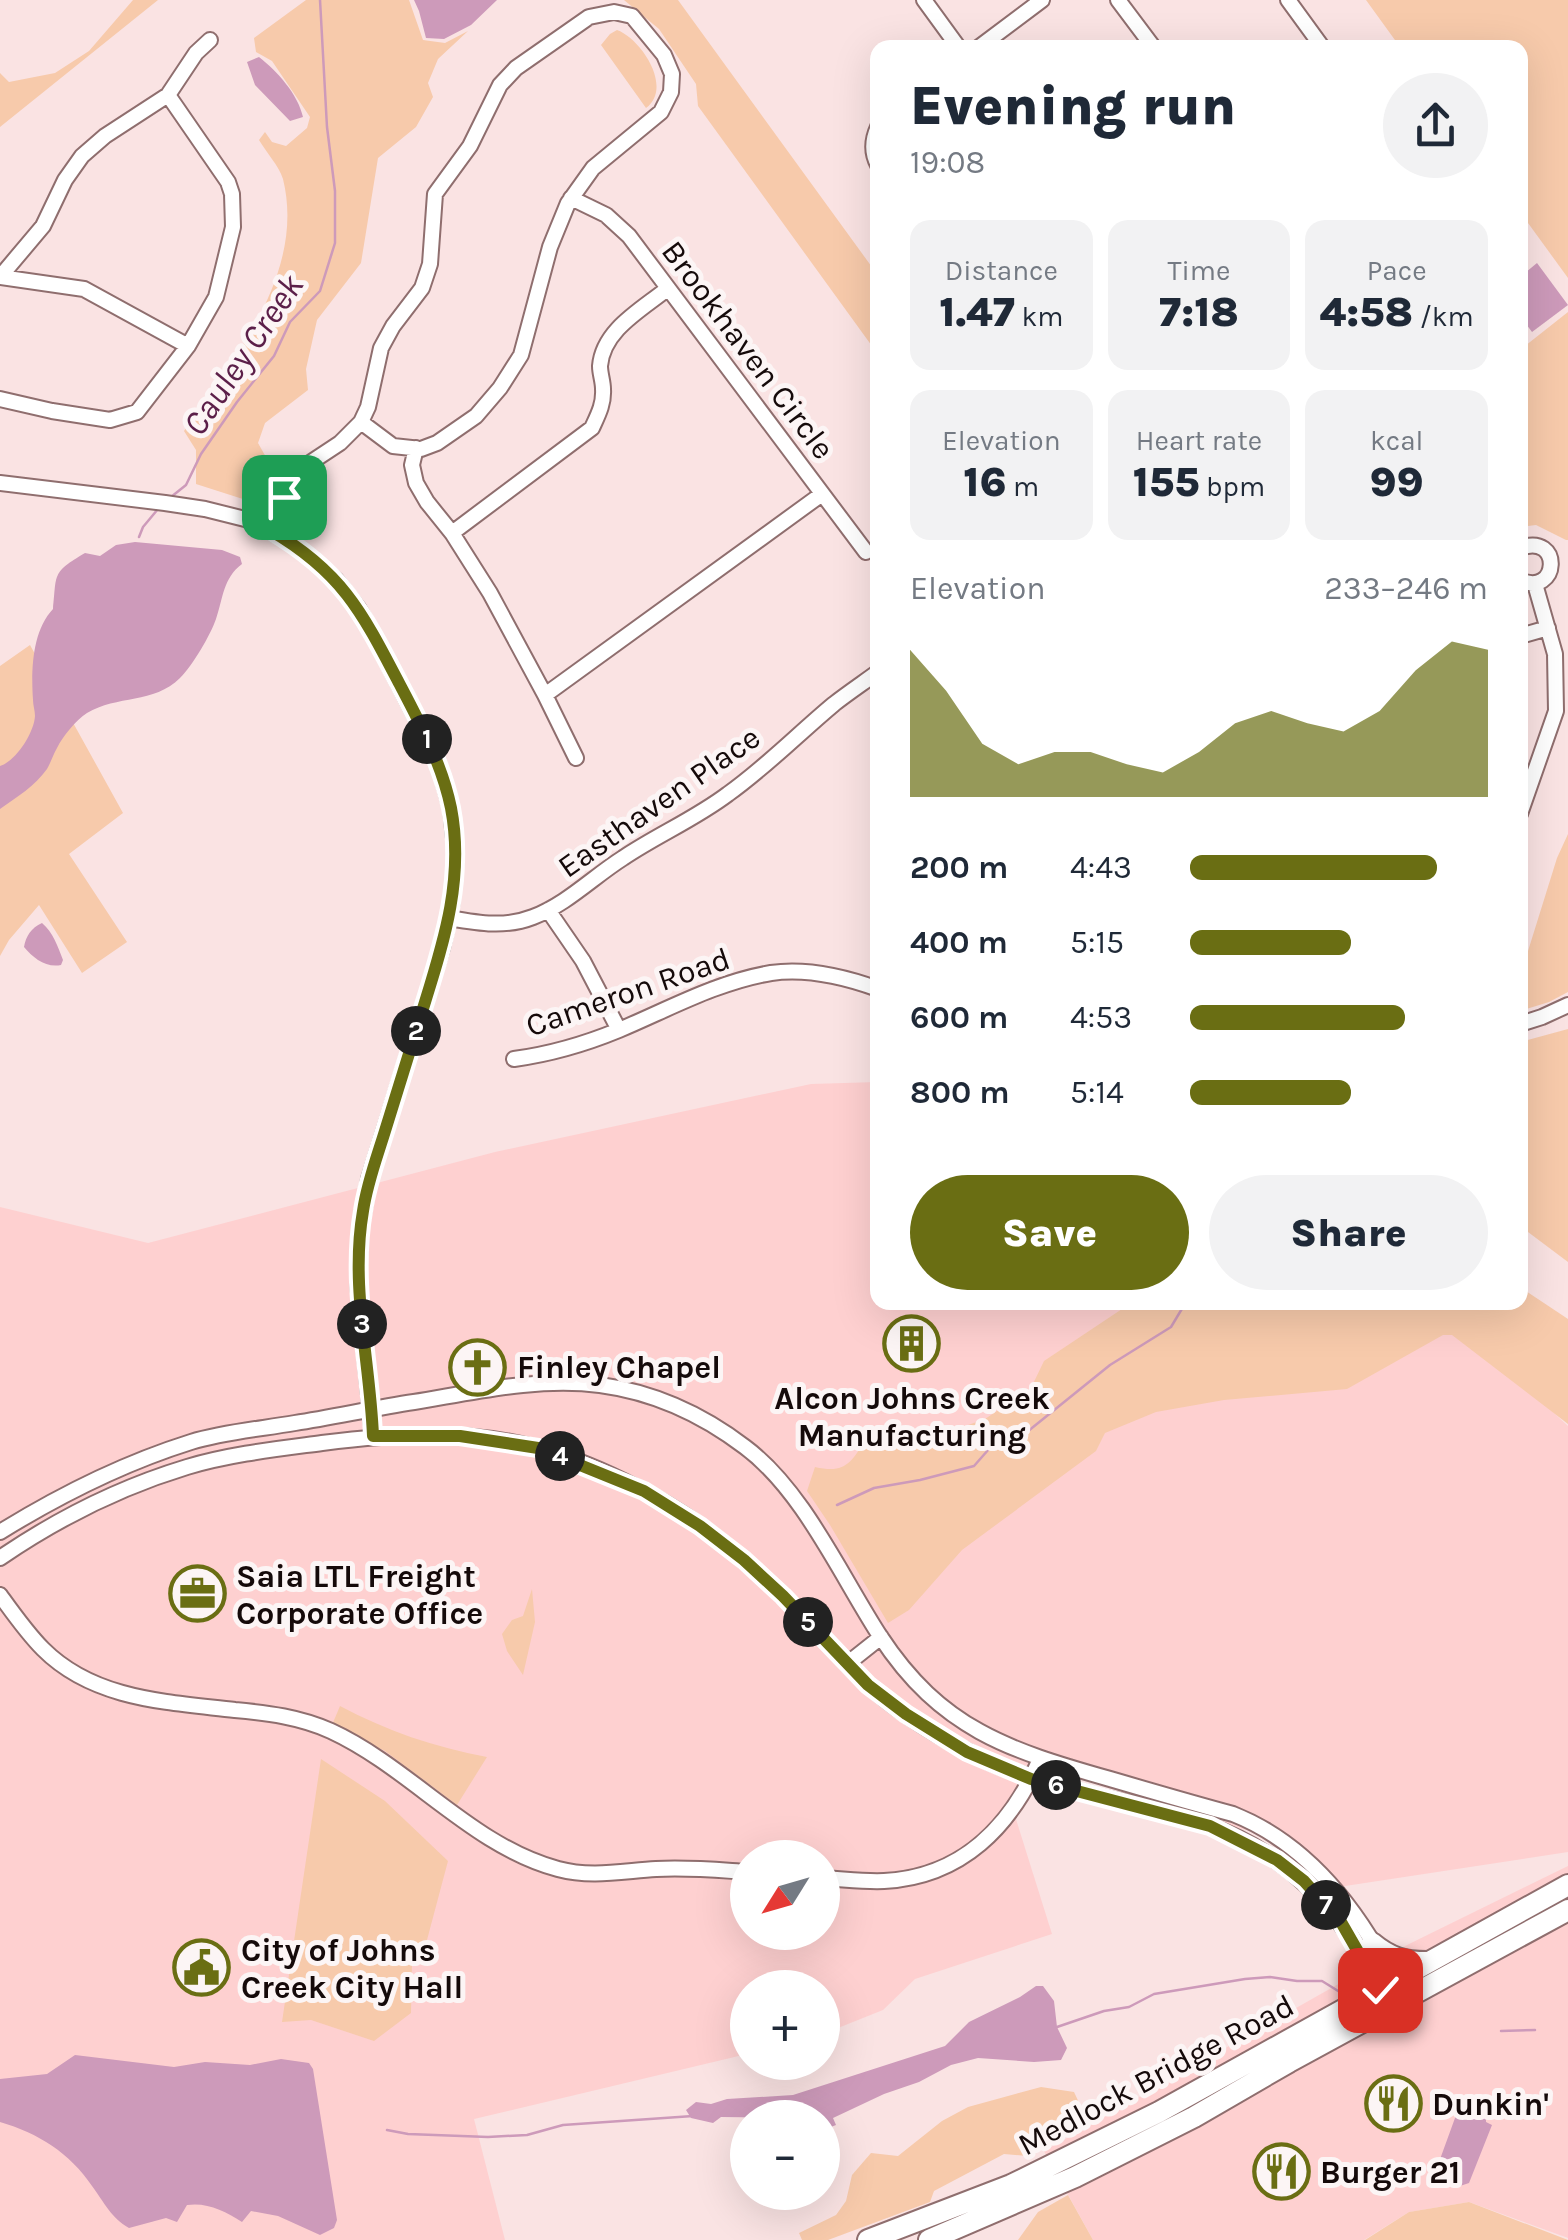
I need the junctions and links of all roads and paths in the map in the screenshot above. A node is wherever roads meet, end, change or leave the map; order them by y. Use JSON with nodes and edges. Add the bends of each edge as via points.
{"nodes":[{"id":1,"x":924,"y":0,"type":"edge"},
{"id":2,"x":1042,"y":0,"type":"edge"},
{"id":3,"x":1118,"y":0,"type":"edge"},
{"id":4,"x":1288,"y":0,"type":"edge"},
{"id":5,"x":210,"y":40,"type":"dead end"},
{"id":6,"x":953,"y":40,"type":"edge"},
{"id":7,"x":989,"y":40,"type":"edge"},
{"id":8,"x":1148,"y":40,"type":"edge"},
{"id":9,"x":1317,"y":40,"type":"edge"},
{"id":10,"x":168,"y":96,"type":"junction"},
{"id":11,"x":571,"y":198,"type":"junction"},
{"id":12,"x":667,"y":290,"type":"junction"},
{"id":13,"x":188,"y":346,"type":"junction"},
{"id":14,"x":0,"y":400,"type":"edge"},
{"id":15,"x":361,"y":422,"type":"junction"},
{"id":16,"x":416,"y":448,"type":"junction"},
{"id":17,"x":0,"y":483,"type":"edge"},
{"id":18,"x":279,"y":494,"type":"junction"},
{"id":19,"x":822,"y":494,"type":"junction"},
{"id":20,"x":249,"y":520,"type":"junction"},
{"id":21,"x":270,"y":530,"type":"junction"},
{"id":22,"x":452,"y":533,"type":"junction"},
{"id":23,"x":1528,"y":545,"type":"edge"},
{"id":24,"x":866,"y":552,"type":"dead end"},
{"id":25,"x":1568,"y":557,"type":"edge"},
{"id":26,"x":1551,"y":561,"type":"junction"},
{"id":27,"x":1528,"y":582,"type":"edge"},
{"id":28,"x":1548,"y":628,"type":"junction"},
{"id":29,"x":1528,"y":634,"type":"edge"},
{"id":30,"x":870,"y":678,"type":"edge"},
{"id":31,"x":546,"y":696,"type":"junction"},
{"id":32,"x":576,"y":758,"type":"dead end"},
{"id":33,"x":1528,"y":789,"type":"edge"},
{"id":34,"x":548,"y":910,"type":"junction"},
{"id":35,"x":450,"y":918,"type":"junction"},
{"id":36,"x":870,"y":987,"type":"edge"},
{"id":37,"x":1568,"y":1005,"type":"edge"},
{"id":38,"x":1528,"y":1022,"type":"edge"},
{"id":39,"x":619,"y":1030,"type":"junction"},
{"id":40,"x":514,"y":1059,"type":"dead end"},
{"id":41,"x":372,"y":1409,"type":"junction"},
{"id":42,"x":373,"y":1436,"type":"junction"},
{"id":43,"x":0,"y":1532,"type":"edge"},
{"id":44,"x":0,"y":1558,"type":"edge"},
{"id":45,"x":0,"y":1595,"type":"edge"},
{"id":46,"x":881,"y":1638,"type":"junction"},
{"id":47,"x":847,"y":1664,"type":"junction"},
{"id":48,"x":1040,"y":1759,"type":"junction"},
{"id":49,"x":1031,"y":1779,"type":"junction"},
{"id":50,"x":730,"y":1871,"type":"edge"},
{"id":51,"x":840,"y":1879,"type":"edge"},
{"id":52,"x":1568,"y":1884,"type":"edge"},
{"id":53,"x":1568,"y":1910,"type":"edge"},
{"id":54,"x":1372,"y":1943,"type":"junction"},
{"id":55,"x":1429,"y":1962,"type":"junction"},
{"id":56,"x":1392,"y":1994,"type":"junction"},
{"id":57,"x":868,"y":2240,"type":"edge"},
{"id":58,"x":929,"y":2240,"type":"edge"}],
"edges":[{"from":1,"to":6,"type":"street"},
{"from":2,"to":7,"type":"street"},
{"from":3,"to":8,"type":"street"},
{"from":4,"to":9,"type":"street"},
{"from":5,"to":10,"type":"street"},
{"from":10,"to":13,"type":"street","via":[[232,194],[233,227],[216,297]]},
{"from":10,"to":13,"type":"street","via":[[82,156],[44,226],[0,276],[84,289]]},
{"from":11,"to":12,"type":"street","name":"Brookhaven Circle","via":[[621,227]]},
{"from":11,"to":15,"type":"street","via":[[592,168],[661,112],[671,92],[664,55],[632,16],[589,17],[500,85],[470,146],[435,194],[430,264],[422,288],[381,348]]},
{"from":11,"to":16,"type":"street","via":[[550,247],[521,355],[476,416],[437,443]]},
{"from":12,"to":19,"type":"street","name":"Brookhaven Circle"},
{"from":12,"to":22,"type":"street","via":[[607,340],[600,371],[603,403],[592,428]]},
{"from":13,"to":14,"type":"street","via":[[136,412],[110,420]]},
{"from":15,"to":16,"type":"street","via":[[394,446]]},
{"from":15,"to":18,"type":"street","via":[[295,473]]},
{"from":16,"to":22,"type":"street","via":[[416,483]]},
{"from":17,"to":20,"type":"street"},
{"from":18,"to":20,"type":"street"},
{"from":18,"to":21,"type":"street"},
{"from":19,"to":24,"type":"street","name":"Brookhaven Circle"},
{"from":19,"to":31,"type":"street"},
{"from":20,"to":21,"type":"street"},
{"from":21,"to":35,"type":"street","via":[[324,567],[358,608],[425,734],[451,809],[456,858]]},
{"from":22,"to":31,"type":"street"},
{"from":23,"to":26,"type":"street","via":[[1545,550]]},
{"from":25,"to":26,"type":"street"},
{"from":26,"to":27,"type":"street","via":[[1541,582]]},
{"from":27,"to":28,"type":"street"},
{"from":28,"to":29,"type":"street"},
{"from":28,"to":33,"type":"street","via":[[1556,711]]},
{"from":30,"to":34,"type":"street","name":"Easthaven Place","via":[[727,796]]},
{"from":31,"to":32,"type":"street"},
{"from":34,"to":35,"type":"street","name":"Easthaven Place","via":[[492,925]]},
{"from":34,"to":39,"type":"street"},
{"from":35,"to":41,"type":"street","via":[[364,1204],[358,1283]]},
{"from":36,"to":39,"type":"street","name":"Cameron Road","via":[[822,974],[773,973],[710,990]]},
{"from":37,"to":38,"type":"street"},
{"from":39,"to":40,"type":"street","name":"Cameron Road"},
{"from":41,"to":42,"type":"street"},
{"from":41,"to":43,"type":"street","via":[[192,1442],[106,1474]]},
{"from":41,"to":46,"type":"street","via":[[550,1382],[632,1391],[688,1411],[774,1473]]},
{"from":42,"to":44,"type":"street","via":[[188,1467],[111,1495]]},
{"from":42,"to":47,"type":"street","via":[[460,1436],[538,1448],[644,1491],[744,1560]]},
{"from":45,"to":50,"type":"street","via":[[42,1648],[87,1680],[130,1696],[273,1714],[325,1728],[533,1862],[585,1874]]},
{"from":46,"to":47,"type":"street"},
{"from":46,"to":48,"type":"street","via":[[954,1716]]},
{"from":47,"to":49,"type":"street","via":[[942,1737]]},
{"from":48,"to":49,"type":"street"},
{"from":48,"to":54,"type":"street","via":[[1233,1814],[1279,1836],[1343,1900]]},
{"from":49,"to":51,"type":"street","via":[[997,1828],[950,1864],[911,1877]]},
{"from":49,"to":56,"type":"street","via":[[1210,1826],[1277,1860],[1341,1922]]},
{"from":52,"to":55,"type":"highway","name":"Medlock Bridge Road"},
{"from":53,"to":56,"type":"highway","name":"Medlock Bridge Road"},
{"from":54,"to":55,"type":"highway","via":[[1396,1959]]},
{"from":54,"to":56,"type":"street"},
{"from":55,"to":56,"type":"highway","name":"Medlock Bridge Road"},
{"from":56,"to":57,"type":"highway","name":"Medlock Bridge Road","via":[[1011,2186]]},
{"from":56,"to":58,"type":"highway","name":"Medlock Bridge Road","via":[[1194,2117]]}]}
